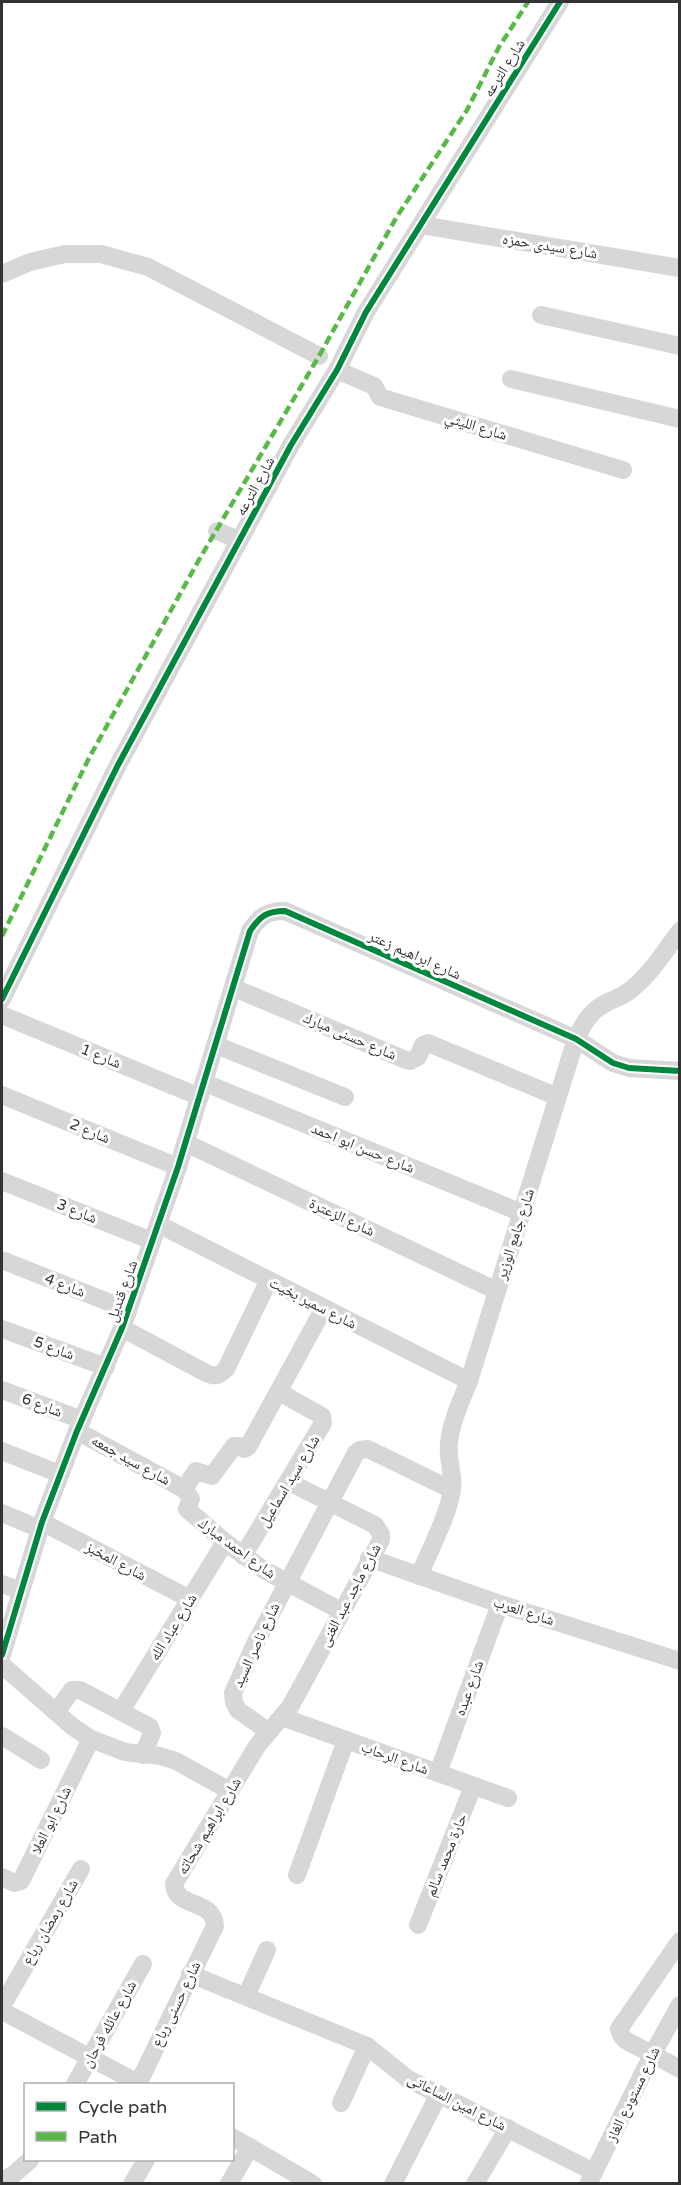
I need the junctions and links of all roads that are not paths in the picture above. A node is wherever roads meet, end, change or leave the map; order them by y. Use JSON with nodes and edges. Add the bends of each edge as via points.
{"nodes":[{"id":1,"x":560,"y":2,"type":"edge"},
{"id":2,"x":421,"y":225,"type":"junction"},
{"id":3,"x":680,"y":268,"type":"edge"},
{"id":4,"x":2,"y":274,"type":"edge"},
{"id":5,"x":541,"y":315,"type":"dead end"},
{"id":6,"x":680,"y":346,"type":"edge"},
{"id":7,"x":319,"y":356,"type":"dead end"},
{"id":8,"x":337,"y":370,"type":"junction"},
{"id":9,"x":511,"y":379,"type":"dead end"},
{"id":10,"x":680,"y":419,"type":"edge"},
{"id":11,"x":623,"y":470,"type":"dead end"},
{"id":12,"x":217,"y":531,"type":"dead end"},
{"id":13,"x":239,"y":540,"type":"junction"},
{"id":14,"x":250,"y":931,"type":"joint"},
{"id":15,"x":680,"y":931,"type":"edge"},
{"id":16,"x":234,"y":988,"type":"junction"},
{"id":17,"x":2,"y":999,"type":"edge"},
{"id":18,"x":2,"y":1015,"type":"edge"},
{"id":19,"x":576,"y":1039,"type":"junction"},
{"id":20,"x":216,"y":1045,"type":"junction"},
{"id":21,"x":680,"y":1071,"type":"edge"},
{"id":22,"x":202,"y":1090,"type":"junction"},
{"id":23,"x":2,"y":1095,"type":"edge"},
{"id":24,"x":345,"y":1097,"type":"dead end"},
{"id":25,"x":558,"y":1097,"type":"junction"},
{"id":26,"x":186,"y":1143,"type":"junction"},
{"id":27,"x":178,"y":1167,"type":"junction"},
{"id":28,"x":2,"y":1181,"type":"edge"},
{"id":29,"x":522,"y":1213,"type":"junction"},
{"id":30,"x":155,"y":1233,"type":"junction"},
{"id":31,"x":2,"y":1260,"type":"edge"},
{"id":32,"x":269,"y":1280,"type":"junction"},
{"id":33,"x":497,"y":1291,"type":"junction"},
{"id":34,"x":324,"y":1308,"type":"junction"},
{"id":35,"x":128,"y":1310,"type":"junction"},
{"id":36,"x":122,"y":1328,"type":"junction"},
{"id":37,"x":2,"y":1329,"type":"edge"},
{"id":38,"x":105,"y":1367,"type":"junction"},
{"id":39,"x":469,"y":1381,"type":"junction"},
{"id":40,"x":2,"y":1390,"type":"edge"},
{"id":41,"x":279,"y":1392,"type":"junction"},
{"id":42,"x":80,"y":1426,"type":"junction"},
{"id":43,"x":2,"y":1451,"type":"edge"},
{"id":44,"x":60,"y":1474,"type":"junction"},
{"id":45,"x":288,"y":1482,"type":"junction"},
{"id":46,"x":184,"y":1489,"type":"junction"},
{"id":47,"x":452,"y":1490,"type":"junction"},
{"id":48,"x":330,"y":1503,"type":"junction"},
{"id":49,"x":2,"y":1513,"type":"edge"},
{"id":50,"x":41,"y":1525,"type":"junction"},
{"id":51,"x":225,"y":1542,"type":"junction"},
{"id":52,"x":243,"y":1556,"type":"junction"},
{"id":53,"x":369,"y":1558,"type":"junction"},
{"id":54,"x":419,"y":1576,"type":"junction"},
{"id":55,"x":286,"y":1583,"type":"junction"},
{"id":56,"x":2,"y":1584,"type":"edge"},
{"id":57,"x":21,"y":1591,"type":"junction"},
{"id":58,"x":190,"y":1599,"type":"junction"},
{"id":59,"x":500,"y":1604,"type":"junction"},
{"id":60,"x":341,"y":1611,"type":"junction"},
{"id":61,"x":2,"y":1655,"type":"edge"},
{"id":62,"x":680,"y":1661,"type":"edge"},
{"id":63,"x":2,"y":1665,"type":"edge"},
{"id":64,"x":121,"y":1711,"type":"junction"},
{"id":65,"x":57,"y":1712,"type":"junction"},
{"id":66,"x":282,"y":1717,"type":"junction"},
{"id":67,"x":269,"y":1732,"type":"junction"},
{"id":68,"x":2,"y":1737,"type":"edge"},
{"id":69,"x":91,"y":1739,"type":"junction"},
{"id":70,"x":346,"y":1740,"type":"junction"},
{"id":71,"x":143,"y":1755,"type":"junction"},
{"id":72,"x":41,"y":1760,"type":"dead end"},
{"id":73,"x":438,"y":1773,"type":"junction"},
{"id":74,"x":473,"y":1786,"type":"junction"},
{"id":75,"x":230,"y":1791,"type":"junction"},
{"id":76,"x":508,"y":1798,"type":"dead end"},
{"id":77,"x":81,"y":1869,"type":"dead end"},
{"id":78,"x":297,"y":1875,"type":"dead end"},
{"id":79,"x":2,"y":1877,"type":"edge"},
{"id":80,"x":418,"y":1925,"type":"dead end"},
{"id":81,"x":215,"y":1926,"type":"joint"},
{"id":82,"x":680,"y":1941,"type":"edge"},
{"id":83,"x":267,"y":1950,"type":"dead end"},
{"id":84,"x":143,"y":1964,"type":"dead end"},
{"id":85,"x":190,"y":1974,"type":"junction"},
{"id":86,"x":246,"y":1996,"type":"junction"},
{"id":87,"x":680,"y":2005,"type":"edge"},
{"id":88,"x":2,"y":2006,"type":"edge"},
{"id":89,"x":2,"y":2011,"type":"edge"},
{"id":90,"x":367,"y":2046,"type":"junction"},
{"id":91,"x":652,"y":2055,"type":"junction"},
{"id":92,"x":91,"y":2059,"type":"junction"},
{"id":93,"x":680,"y":2069,"type":"edge"},
{"id":94,"x":76,"y":2083,"type":"edge"},
{"id":95,"x":137,"y":2083,"type":"edge"},
{"id":96,"x":139,"y":2083,"type":"edge"},
{"id":97,"x":439,"y":2094,"type":"junction"},
{"id":98,"x":341,"y":2103,"type":"dead end"},
{"id":99,"x":508,"y":2128,"type":"junction"},
{"id":100,"x":234,"y":2138,"type":"edge"},
{"id":101,"x":250,"y":2147,"type":"junction"},
{"id":102,"x":29,"y":2161,"type":"edge"},
{"id":103,"x":145,"y":2161,"type":"edge"},
{"id":104,"x":591,"y":2178,"type":"edge"},
{"id":105,"x":2,"y":2181,"type":"edge"},
{"id":106,"x":132,"y":2184,"type":"edge"},
{"id":107,"x":229,"y":2184,"type":"edge"},
{"id":108,"x":313,"y":2184,"type":"edge"},
{"id":109,"x":393,"y":2184,"type":"edge"},
{"id":110,"x":476,"y":2184,"type":"edge"}],
"edges":[{"from":1,"to":2,"type":"street","name":"شارع الترعه"},
{"from":2,"to":3,"type":"street","name":"شارع سيدى حمزه"},
{"from":2,"to":8,"type":"street","name":"شارع الترعه","via":[[366,312]]},
{"from":4,"to":7,"type":"street","via":[[65,254],[101,254],[148,267]]},
{"from":5,"to":6,"type":"street"},
{"from":8,"to":11,"type":"street","name":"شارع الليثي","via":[[374,386],[380,397]]},
{"from":8,"to":13,"type":"street","name":"شارع الترعه"},
{"from":9,"to":10,"type":"street"},
{"from":12,"to":13,"type":"street"},
{"from":13,"to":17,"type":"street","name":"شارع الترعه","via":[[118,765]]},
{"from":14,"to":16,"type":"street","name":"شارع قنديل"},
{"from":14,"to":19,"type":"street","name":"شارع ابراهيم زعتر","via":[[270,911],[285,911]]},
{"from":15,"to":19,"type":"street","name":"شارع جامع الوزير","via":[[637,983],[594,1010]]},
{"from":16,"to":20,"type":"street","name":"شارع قنديل"},
{"from":16,"to":25,"type":"street","name":"شارع حسنى مبارك","via":[[406,1060],[418,1058],[423,1045],[428,1043]]},
{"from":18,"to":22,"type":"street","name":"شارع 1"},
{"from":19,"to":21,"type":"street","name":"شارع ابراهيم زعتر","via":[[613,1063],[629,1068]]},
{"from":19,"to":25,"type":"street","name":"شارع جامع الوزير"},
{"from":20,"to":22,"type":"street","name":"شارع قنديل"},
{"from":20,"to":24,"type":"street"},
{"from":22,"to":26,"type":"street","name":"شارع قنديل"},
{"from":22,"to":29,"type":"street","name":"شارع حسن ابو احمد"},
{"from":23,"to":27,"type":"street","name":"شارع 2"},
{"from":25,"to":29,"type":"street","name":"شارع جامع الوزير"},
{"from":26,"to":27,"type":"street","name":"شارع قنديل"},
{"from":26,"to":33,"type":"street","name":"شارع الزعترة"},
{"from":27,"to":30,"type":"street","name":"شارع قنديل"},
{"from":28,"to":30,"type":"street","name":"شارع 3"},
{"from":29,"to":33,"type":"street","name":"شارع جامع الوزير"},
{"from":30,"to":32,"type":"street","name":"شارع سمير بخيت"},
{"from":30,"to":35,"type":"street","name":"شارع قنديل"},
{"from":31,"to":35,"type":"street","name":"شارع 4"},
{"from":32,"to":34,"type":"street","name":"شارع سمير بخيت"},
{"from":32,"to":36,"type":"street","via":[[220,1375],[206,1373]]},
{"from":33,"to":39,"type":"street","name":"شارع جامع الوزير"},
{"from":34,"to":39,"type":"street","name":"شارع سمير بخيت"},
{"from":34,"to":41,"type":"street"},
{"from":35,"to":36,"type":"street","name":"شارع قنديل"},
{"from":36,"to":38,"type":"street","name":"شارع قنديل"},
{"from":37,"to":38,"type":"street","name":"شارع 5"},
{"from":38,"to":42,"type":"street","name":"شارع قنديل"},
{"from":39,"to":47,"type":"street","name":"شارع جامع الوزير","via":[[449,1443]]},
{"from":40,"to":42,"type":"street","name":"شارع 6"},
{"from":41,"to":45,"type":"street","name":"شارع سيد اسماعيل","via":[[324,1419]]},
{"from":41,"to":46,"type":"street","via":[[248,1447],[234,1446],[212,1476],[196,1471]]},
{"from":42,"to":44,"type":"street","name":"شارع قنديل"},
{"from":42,"to":46,"type":"street","name":"شارع سيد جمعه"},
{"from":43,"to":44,"type":"street"},
{"from":44,"to":50,"type":"street","name":"شارع قنديل"},
{"from":45,"to":48,"type":"street","name":"شارع ماجد عبد الغنى"},
{"from":45,"to":52,"type":"street","name":"شارع سيد اسماعيل"},
{"from":46,"to":51,"type":"street","name":"شارع احمد مبارك","via":[[191,1499],[187,1509]]},
{"from":47,"to":48,"type":"street","name":"شارع ناصر السيد","via":[[368,1449],[356,1453]]},
{"from":47,"to":54,"type":"street","name":"شارع جامع الوزير"},
{"from":48,"to":53,"type":"street","name":"شارع ماجد عبد الغنى","via":[[380,1529],[381,1540]]},
{"from":48,"to":55,"type":"street","name":"شارع ناصر السيد"},
{"from":49,"to":50,"type":"street","name":"شارع المخبز"},
{"from":50,"to":57,"type":"street","name":"شارع قنديل"},
{"from":50,"to":58,"type":"street","name":"شارع المخبز"},
{"from":51,"to":52,"type":"street","name":"شارع احمد مبارك"},
{"from":51,"to":58,"type":"street","name":"شارع عباد الله"},
{"from":52,"to":55,"type":"street","name":"شارع احمد مبارك"},
{"from":53,"to":54,"type":"street","name":"شارع العرب"},
{"from":53,"to":60,"type":"street","name":"شارع ماجد عبد الغنى"},
{"from":54,"to":59,"type":"street","name":"شارع العرب"},
{"from":55,"to":60,"type":"street","name":"شارع احمد مبارك"},
{"from":55,"to":67,"type":"street","name":"شارع ناصر السيد","via":[[233,1693],[238,1710]]},
{"from":56,"to":57,"type":"street"},
{"from":57,"to":61,"type":"street","name":"شارع قنديل"},
{"from":58,"to":64,"type":"street","name":"شارع عباد الله"},
{"from":59,"to":62,"type":"street","name":"شارع العرب"},
{"from":59,"to":73,"type":"street","name":"شارع عبده"},
{"from":60,"to":66,"type":"street","name":"شارع ماجد عبد الغنى"},
{"from":63,"to":65,"type":"street"},
{"from":64,"to":65,"type":"street","via":[[75,1689]]},
{"from":64,"to":71,"type":"street","via":[[150,1727],[152,1733]]},
{"from":65,"to":69,"type":"street"},
{"from":66,"to":67,"type":"street","name":"شارع ابراهيم شحاته"},
{"from":66,"to":70,"type":"street","name":"شارع الرحاب"},
{"from":67,"to":75,"type":"street","name":"شارع ابراهيم شحاته"},
{"from":68,"to":72,"type":"street"},
{"from":69,"to":71,"type":"street"},
{"from":69,"to":79,"type":"street","name":"شارع ابو العلا","via":[[21,1881],[14,1883]]},
{"from":70,"to":73,"type":"street","name":"شارع الرحاب"},
{"from":70,"to":78,"type":"street"},
{"from":71,"to":75,"type":"street","via":[[176,1761]]},
{"from":73,"to":74,"type":"street","name":"شارع الرحاب"},
{"from":74,"to":76,"type":"street","name":"شارع الرحاب"},
{"from":74,"to":80,"type":"street","name":"حارة محمد سالم"},
{"from":75,"to":81,"type":"street","name":"شارع ابراهيم شحاته","via":[[174,1884],[178,1896],[215,1917]]},
{"from":77,"to":88,"type":"street","name":"شارع رمضان رباع"},
{"from":81,"to":85,"type":"street","name":"شارع حسنى رباع"},
{"from":82,"to":91,"type":"street","via":[[619,2029],[625,2040]]},
{"from":83,"to":86,"type":"street"},
{"from":84,"to":92,"type":"street","name":"شارع عائله فرحان"},
{"from":85,"to":86,"type":"street","name":"شارع امين الساعاتى"},
{"from":85,"to":96,"type":"street","name":"شارع حسنى رباع"},
{"from":86,"to":90,"type":"street","name":"شارع امين الساعاتى"},
{"from":87,"to":91,"type":"street","name":"شارع مستودع الغاز"},
{"from":89,"to":92,"type":"street"},
{"from":90,"to":97,"type":"street","name":"شارع امين الساعاتى","via":[[408,2079]]},
{"from":90,"to":98,"type":"street"},
{"from":91,"to":93,"type":"street"},
{"from":91,"to":104,"type":"street","name":"شارع مستودع الغاز"},
{"from":92,"to":94,"type":"street","name":"شارع عائله فرحان"},
{"from":92,"to":95,"type":"street"},
{"from":97,"to":99,"type":"street","name":"شارع امين الساعاتى"},
{"from":97,"to":109,"type":"street"},
{"from":99,"to":104,"type":"street","name":"شارع امين الساعاتى"},
{"from":99,"to":110,"type":"street"},
{"from":100,"to":101,"type":"street"},
{"from":101,"to":107,"type":"street"},
{"from":101,"to":108,"type":"street"},
{"from":102,"to":105,"type":"street"},
{"from":103,"to":106,"type":"street"}]}
